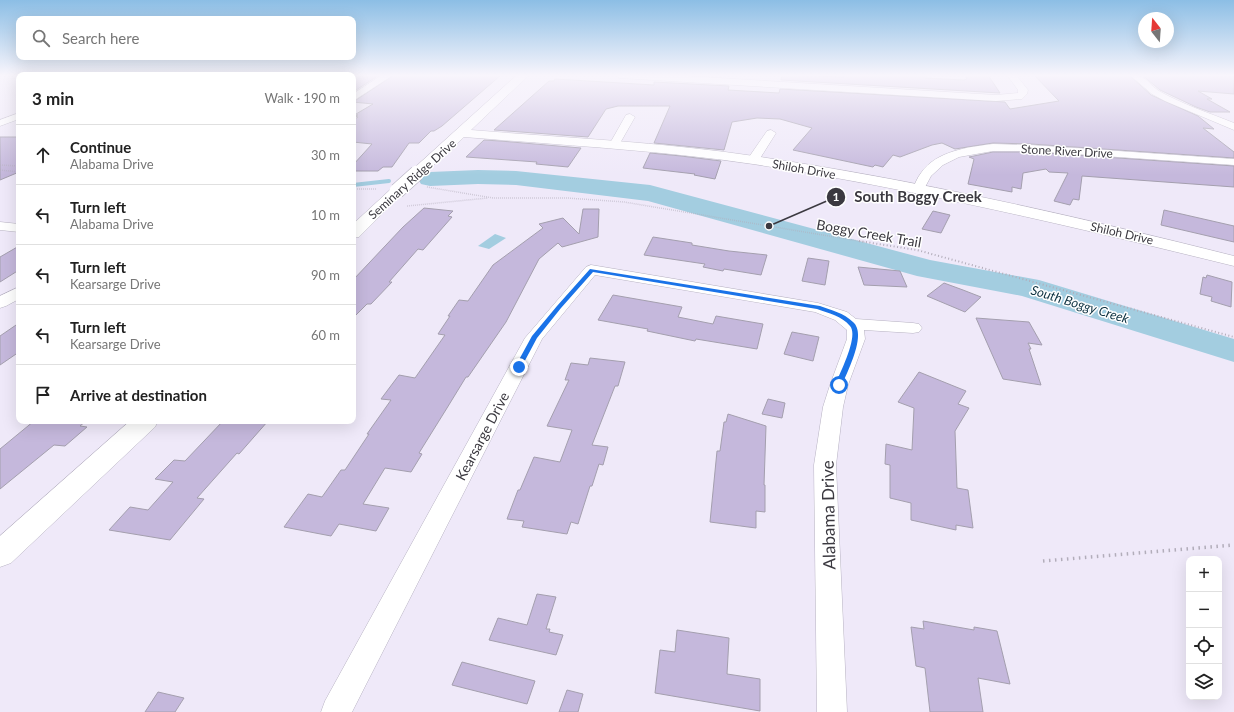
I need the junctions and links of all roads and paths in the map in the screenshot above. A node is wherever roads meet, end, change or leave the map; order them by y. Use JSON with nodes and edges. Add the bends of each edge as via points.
{"nodes":[{"id":1,"x":489,"y":108,"type":"edge"},
{"id":2,"x":1190,"y":108,"type":"edge"},
{"id":3,"x":16,"y":117,"type":"edge"},
{"id":4,"x":630,"y":117,"type":"dead end"},
{"id":5,"x":0,"y":124,"type":"edge"},
{"id":6,"x":16,"y":126,"type":"edge"},
{"id":7,"x":1234,"y":127,"type":"edge"},
{"id":8,"x":462,"y":133,"type":"junction"},
{"id":9,"x":771,"y":133,"type":"dead end"},
{"id":10,"x":614,"y":145,"type":"junction"},
{"id":11,"x":753,"y":160,"type":"junction"},
{"id":12,"x":1234,"y":162,"type":"edge"},
{"id":13,"x":0,"y":165,"type":"edge"},
{"id":14,"x":16,"y":166,"type":"edge"},
{"id":15,"x":0,"y":170,"type":"edge"},
{"id":16,"x":16,"y":172,"type":"edge"},
{"id":17,"x":918,"y":190,"type":"junction"},
{"id":18,"x":407,"y":206,"type":"dead end"},
{"id":19,"x":0,"y":226,"type":"edge"},
{"id":20,"x":16,"y":228,"type":"edge"},
{"id":21,"x":356,"y":230,"type":"edge"},
{"id":22,"x":1234,"y":261,"type":"edge"},
{"id":23,"x":16,"y":294,"type":"edge"},
{"id":24,"x":0,"y":303,"type":"edge"},
{"id":25,"x":852,"y":324,"type":"junction"},
{"id":26,"x":913,"y":328,"type":"dead end"},
{"id":27,"x":1234,"y":337,"type":"edge"},
{"id":28,"x":143,"y":424,"type":"edge"},
{"id":29,"x":1234,"y":546,"type":"edge"},
{"id":30,"x":0,"y":554,"type":"edge"},
{"id":31,"x":1044,"y":560,"type":"dead end"},
{"id":32,"x":336,"y":712,"type":"edge"},
{"id":33,"x":832,"y":712,"type":"edge"}],
"edges":[{"from":1,"to":8,"type":"street","name":"Seminary Ridge Drive"},
{"from":2,"to":7,"type":"street"},
{"from":3,"to":5,"type":"street"},
{"from":4,"to":10,"type":"street"},
{"from":5,"to":6,"type":"street"},
{"from":8,"to":10,"type":"street","name":"Shiloh Drive"},
{"from":8,"to":21,"type":"street","name":"Seminary Ridge Drive","bridge":true},
{"from":9,"to":11,"type":"street"},
{"from":10,"to":11,"type":"street","name":"Shiloh Drive"},
{"from":11,"to":17,"type":"street","name":"Shiloh Drive"},
{"from":12,"to":17,"type":"street","name":"Stone River Drive","via":[[1032,148],[989,149],[958,154],[938,162],[926,172]]},
{"from":13,"to":14,"type":"path"},
{"from":15,"to":16,"type":"path"},
{"from":17,"to":22,"type":"street","name":"Shiloh Drive","via":[[1015,208]]},
{"from":18,"to":27,"type":"path","name":"Boggy Creek Trail","via":[[492,198],[567,198],[624,202],[917,250]]},
{"from":19,"to":20,"type":"street"},
{"from":23,"to":24,"type":"street"},
{"from":25,"to":26,"type":"street","name":"Kearsarge Drive"},
{"from":25,"to":32,"type":"street","name":"Kearsarge Drive","via":[[841,316],[818,308],[592,270],[534,338]]},
{"from":25,"to":33,"type":"street","name":"Alabama Drive","via":[[856,330],[856,339],[833,407],[825,465]]},
{"from":28,"to":30,"type":"street"},
{"from":29,"to":31,"type":"path"}]}
